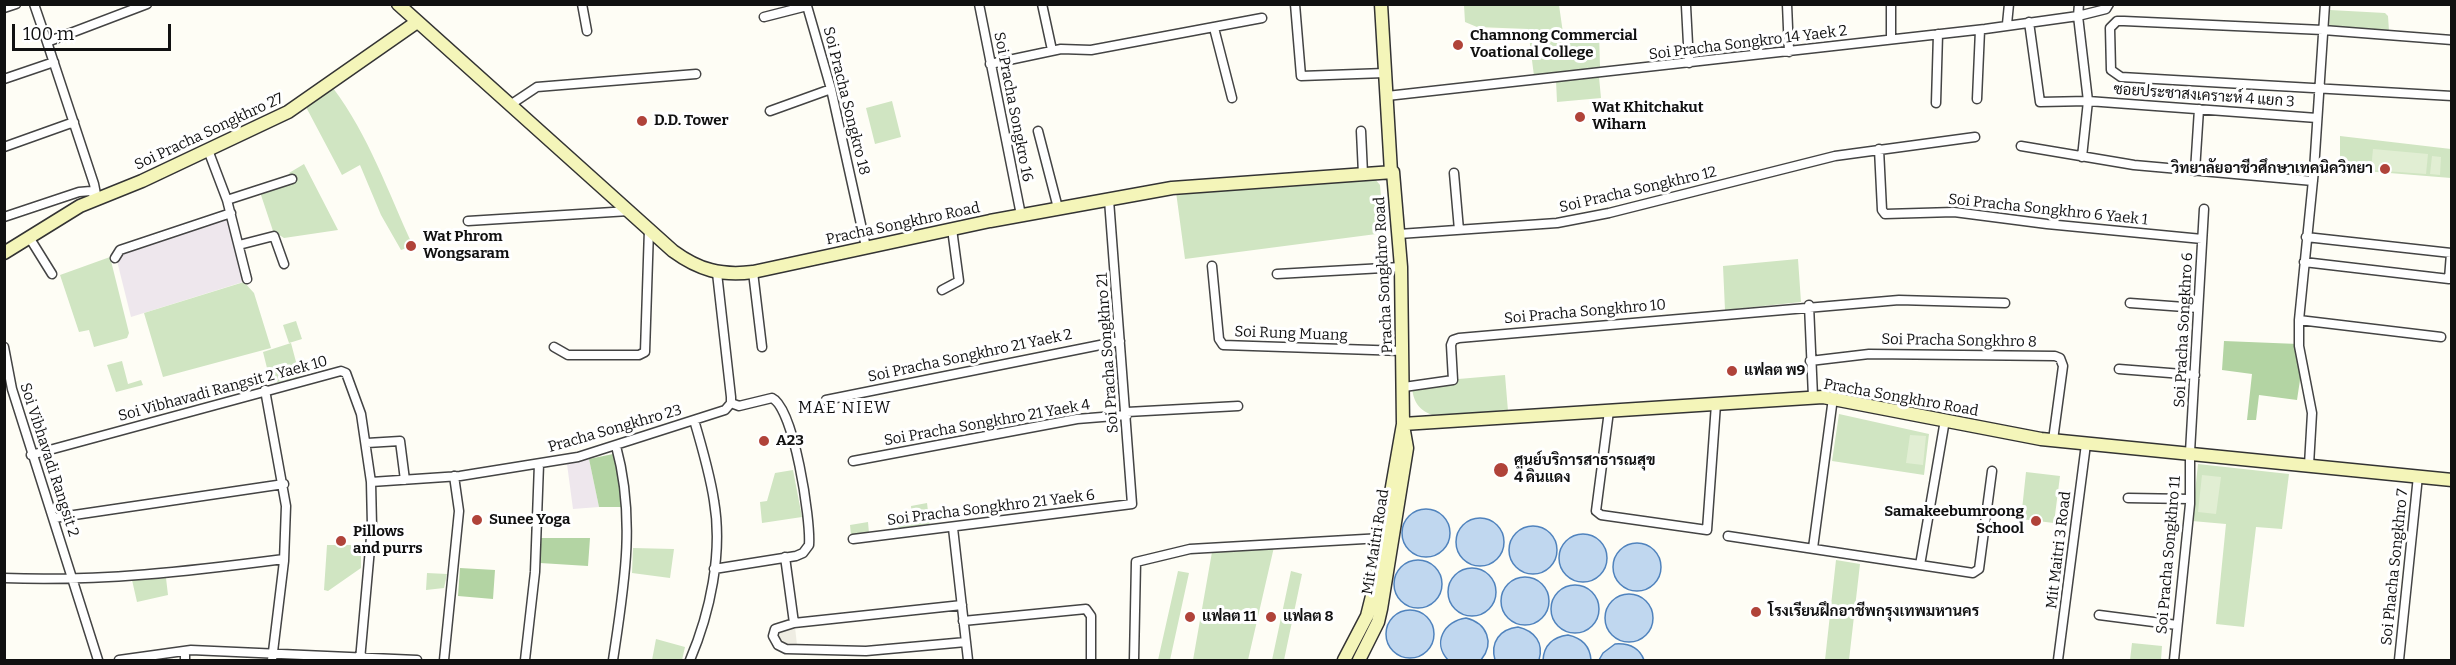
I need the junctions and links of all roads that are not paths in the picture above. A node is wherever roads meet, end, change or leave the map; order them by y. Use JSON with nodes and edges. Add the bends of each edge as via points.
{"nodes":[{"id":1,"x":16,"y":4,"type":"edge"},
{"id":2,"x":34,"y":4,"type":"edge"},
{"id":3,"x":147,"y":4,"type":"edge"},
{"id":4,"x":582,"y":4,"type":"edge"},
{"id":5,"x":979,"y":4,"type":"edge"},
{"id":6,"x":1042,"y":4,"type":"edge"},
{"id":7,"x":1295,"y":4,"type":"edge"},
{"id":8,"x":1381,"y":4,"type":"edge"},
{"id":9,"x":1787,"y":4,"type":"edge"},
{"id":10,"x":1891,"y":4,"type":"edge"},
{"id":11,"x":2009,"y":4,"type":"edge"},
{"id":12,"x":2079,"y":4,"type":"edge"},
{"id":13,"x":2109,"y":4,"type":"edge"},
{"id":14,"x":2325,"y":4,"type":"edge"},
{"id":15,"x":401,"y":5,"type":"edge"},
{"id":16,"x":807,"y":5,"type":"edge"},
{"id":17,"x":1686,"y":6,"type":"dead end"},
{"id":18,"x":4,"y":8,"type":"edge"},
{"id":19,"x":2078,"y":16,"type":"junction"},
{"id":20,"x":764,"y":17,"type":"dead end"},
{"id":21,"x":1262,"y":18,"type":"dead end"},
{"id":22,"x":417,"y":22,"type":"junction"},
{"id":23,"x":2029,"y":22,"type":"junction"},
{"id":24,"x":2007,"y":24,"type":"junction"},
{"id":25,"x":1214,"y":28,"type":"junction"},
{"id":26,"x":1980,"y":30,"type":"junction"},
{"id":27,"x":2323,"y":30,"type":"junction"},
{"id":28,"x":588,"y":31,"type":"dead end"},
{"id":29,"x":1938,"y":34,"type":"junction"},
{"id":30,"x":1891,"y":39,"type":"junction"},
{"id":31,"x":2451,"y":40,"type":"edge"},
{"id":32,"x":47,"y":42,"type":"junction"},
{"id":33,"x":1052,"y":50,"type":"junction"},
{"id":34,"x":1789,"y":52,"type":"junction"},
{"id":35,"x":54,"y":62,"type":"junction"},
{"id":36,"x":1689,"y":63,"type":"junction"},
{"id":37,"x":990,"y":64,"type":"junction"},
{"id":38,"x":1385,"y":73,"type":"junction"},
{"id":39,"x":696,"y":74,"type":"dead end"},
{"id":40,"x":4,"y":79,"type":"edge"},
{"id":41,"x":2319,"y":88,"type":"junction"},
{"id":42,"x":831,"y":90,"type":"junction"},
{"id":43,"x":1386,"y":96,"type":"junction"},
{"id":44,"x":2451,"y":96,"type":"edge"},
{"id":45,"x":1232,"y":98,"type":"dead end"},
{"id":46,"x":1977,"y":99,"type":"dead end"},
{"id":47,"x":2088,"y":101,"type":"junction"},
{"id":48,"x":1936,"y":103,"type":"dead end"},
{"id":49,"x":510,"y":105,"type":"junction"},
{"id":50,"x":2199,"y":109,"type":"junction"},
{"id":51,"x":770,"y":111,"type":"dead end"},
{"id":52,"x":2317,"y":118,"type":"junction"},
{"id":53,"x":74,"y":122,"type":"junction"},
{"id":54,"x":1038,"y":131,"type":"dead end"},
{"id":55,"x":1361,"y":131,"type":"dead end"},
{"id":56,"x":1975,"y":137,"type":"dead end"},
{"id":57,"x":2021,"y":146,"type":"dead end"},
{"id":58,"x":4,"y":147,"type":"edge"},
{"id":59,"x":1880,"y":149,"type":"junction"},
{"id":60,"x":208,"y":150,"type":"junction"},
{"id":61,"x":2082,"y":157,"type":"junction"},
{"id":62,"x":2195,"y":171,"type":"junction"},
{"id":63,"x":1391,"y":172,"type":"junction"},
{"id":64,"x":1455,"y":173,"type":"dead end"},
{"id":65,"x":1363,"y":174,"type":"junction"},
{"id":66,"x":292,"y":179,"type":"dead end"},
{"id":67,"x":2313,"y":181,"type":"junction"},
{"id":68,"x":96,"y":199,"type":"junction"},
{"id":69,"x":227,"y":200,"type":"junction"},
{"id":70,"x":1109,"y":200,"type":"junction"},
{"id":71,"x":1058,"y":208,"type":"junction"},
{"id":72,"x":2204,"y":209,"type":"dead end"},
{"id":73,"x":630,"y":211,"type":"junction"},
{"id":74,"x":231,"y":213,"type":"junction"},
{"id":75,"x":1021,"y":214,"type":"junction"},
{"id":76,"x":4,"y":217,"type":"edge"},
{"id":77,"x":468,"y":221,"type":"dead end"},
{"id":78,"x":649,"y":229,"type":"junction"},
{"id":79,"x":952,"y":229,"type":"junction"},
{"id":80,"x":1459,"y":230,"type":"junction"},
{"id":81,"x":1399,"y":234,"type":"junction"},
{"id":82,"x":29,"y":237,"type":"junction"},
{"id":83,"x":2306,"y":237,"type":"junction"},
{"id":84,"x":2202,"y":239,"type":"junction"},
{"id":85,"x":238,"y":245,"type":"junction"},
{"id":86,"x":866,"y":248,"type":"junction"},
{"id":87,"x":4,"y":254,"type":"edge"},
{"id":88,"x":115,"y":258,"type":"dead end"},
{"id":89,"x":2304,"y":262,"type":"junction"},
{"id":90,"x":284,"y":264,"type":"dead end"},
{"id":91,"x":1212,"y":266,"type":"dead end"},
{"id":92,"x":1401,"y":267,"type":"junction"},
{"id":93,"x":753,"y":272,"type":"junction"},
{"id":94,"x":717,"y":273,"type":"junction"},
{"id":95,"x":52,"y":274,"type":"dead end"},
{"id":96,"x":1277,"y":274,"type":"dead end"},
{"id":97,"x":247,"y":279,"type":"dead end"},
{"id":98,"x":942,"y":290,"type":"dead end"},
{"id":99,"x":2006,"y":303,"type":"dead end"},
{"id":100,"x":2130,"y":303,"type":"dead end"},
{"id":101,"x":1809,"y":305,"type":"junction"},
{"id":102,"x":2198,"y":308,"type":"junction"},
{"id":103,"x":2299,"y":320,"type":"junction"},
{"id":104,"x":2441,"y":337,"type":"dead end"},
{"id":105,"x":1120,"y":340,"type":"junction"},
{"id":106,"x":4,"y":347,"type":"edge"},
{"id":107,"x":554,"y":347,"type":"dead end"},
{"id":108,"x":762,"y":347,"type":"dead end"},
{"id":109,"x":1403,"y":351,"type":"junction"},
{"id":110,"x":1810,"y":361,"type":"junction"},
{"id":111,"x":2119,"y":369,"type":"dead end"},
{"id":112,"x":2195,"y":375,"type":"junction"},
{"id":113,"x":6,"y":377,"type":"edge"},
{"id":114,"x":1404,"y":387,"type":"junction"},
{"id":115,"x":266,"y":390,"type":"junction"},
{"id":116,"x":1813,"y":397,"type":"junction"},
{"id":117,"x":1833,"y":398,"type":"junction"},
{"id":118,"x":826,"y":400,"type":"dead end"},
{"id":119,"x":731,"y":403,"type":"junction"},
{"id":120,"x":1716,"y":404,"type":"junction"},
{"id":121,"x":1238,"y":405,"type":"dead end"},
{"id":122,"x":1609,"y":411,"type":"junction"},
{"id":123,"x":1127,"y":414,"type":"junction"},
{"id":124,"x":694,"y":420,"type":"junction"},
{"id":125,"x":1945,"y":420,"type":"junction"},
{"id":126,"x":1403,"y":424,"type":"junction"},
{"id":127,"x":2053,"y":440,"type":"junction"},
{"id":128,"x":367,"y":443,"type":"junction"},
{"id":129,"x":2086,"y":444,"type":"junction"},
{"id":130,"x":616,"y":446,"type":"junction"},
{"id":131,"x":2190,"y":452,"type":"junction"},
{"id":132,"x":32,"y":455,"type":"junction"},
{"id":133,"x":853,"y":461,"type":"dead end"},
{"id":134,"x":538,"y":464,"type":"junction"},
{"id":135,"x":2309,"y":465,"type":"junction"},
{"id":136,"x":1992,"y":471,"type":"dead end"},
{"id":137,"x":454,"y":476,"type":"junction"},
{"id":138,"x":2418,"y":476,"type":"junction"},
{"id":139,"x":405,"y":480,"type":"junction"},
{"id":140,"x":2451,"y":480,"type":"edge"},
{"id":141,"x":371,"y":482,"type":"junction"},
{"id":142,"x":284,"y":484,"type":"junction"},
{"id":143,"x":2128,"y":498,"type":"dead end"},
{"id":144,"x":2190,"y":499,"type":"junction"},
{"id":145,"x":1132,"y":504,"type":"joint"},
{"id":146,"x":54,"y":519,"type":"junction"},
{"id":147,"x":953,"y":528,"type":"junction"},
{"id":148,"x":1728,"y":536,"type":"dead end"},
{"id":149,"x":1387,"y":538,"type":"junction"},
{"id":150,"x":853,"y":539,"type":"dead end"},
{"id":151,"x":1813,"y":548,"type":"junction"},
{"id":152,"x":785,"y":557,"type":"junction"},
{"id":153,"x":284,"y":559,"type":"junction"},
{"id":154,"x":1920,"y":565,"type":"junction"},
{"id":155,"x":714,"y":569,"type":"junction"},
{"id":156,"x":4,"y":578,"type":"edge"},
{"id":157,"x":75,"y":580,"type":"junction"},
{"id":158,"x":962,"y":605,"type":"junction"},
{"id":159,"x":2099,"y":615,"type":"dead end"},
{"id":160,"x":963,"y":621,"type":"junction"},
{"id":161,"x":794,"y":623,"type":"junction"},
{"id":162,"x":2177,"y":624,"type":"junction"},
{"id":163,"x":966,"y":642,"type":"junction"},
{"id":164,"x":185,"y":656,"type":"edge"},
{"id":165,"x":273,"y":656,"type":"edge"},
{"id":166,"x":361,"y":658,"type":"edge"},
{"id":167,"x":1352,"y":659,"type":"edge"},
{"id":168,"x":98,"y":660,"type":"edge"},
{"id":169,"x":119,"y":660,"type":"edge"},
{"id":170,"x":417,"y":660,"type":"edge"},
{"id":171,"x":444,"y":660,"type":"edge"},
{"id":172,"x":525,"y":660,"type":"edge"},
{"id":173,"x":613,"y":660,"type":"edge"},
{"id":174,"x":690,"y":660,"type":"edge"},
{"id":175,"x":968,"y":660,"type":"edge"},
{"id":176,"x":1091,"y":660,"type":"edge"},
{"id":177,"x":1134,"y":660,"type":"edge"},
{"id":178,"x":2058,"y":660,"type":"edge"},
{"id":179,"x":2174,"y":660,"type":"edge"},
{"id":180,"x":2399,"y":660,"type":"edge"}],
"edges":[{"from":1,"to":18,"type":"street"},
{"from":2,"to":32,"type":"street"},
{"from":3,"to":32,"type":"street"},
{"from":4,"to":28,"type":"street"},
{"from":5,"to":37,"type":"street","name":"Soi Pracha Songkro 16"},
{"from":6,"to":33,"type":"street"},
{"from":7,"to":38,"type":"street","via":[[1301,76]]},
{"from":8,"to":38,"type":"street"},
{"from":9,"to":34,"type":"street"},
{"from":10,"to":30,"type":"street"},
{"from":11,"to":24,"type":"street"},
{"from":12,"to":19,"type":"street"},
{"from":13,"to":19,"type":"street","name":"Soi Pracha Songkro 14 Yaek 2","via":[[2106,9]]},
{"from":14,"to":27,"type":"street"},
{"from":15,"to":22,"type":"street","name":"Pracha Songkhro Road"},
{"from":16,"to":20,"type":"street","name":"Soi Pracha Songkro 18"},
{"from":16,"to":42,"type":"street","name":"Soi Pracha Songkro 18"},
{"from":17,"to":36,"type":"street"},
{"from":19,"to":23,"type":"street","name":"Soi Pracha Songkro 14 Yaek 2"},
{"from":19,"to":47,"type":"street"},
{"from":21,"to":25,"type":"street"},
{"from":22,"to":49,"type":"street","name":"Pracha Songkhro Road"},
{"from":22,"to":60,"type":"street","name":"Soi Pracha Songkhro 27","via":[[295,108]]},
{"from":23,"to":24,"type":"street","name":"Soi Pracha Songkro 14 Yaek 2"},
{"from":23,"to":47,"type":"street","name":"ซอยประชาสงเคราะห์ 4 แยก 3","via":[[2040,102]]},
{"from":24,"to":26,"type":"street","name":"Soi Pracha Songkro 14 Yaek 2"},
{"from":25,"to":33,"type":"street","via":[[1091,50]]},
{"from":25,"to":45,"type":"street"},
{"from":26,"to":29,"type":"street","name":"Soi Pracha Songkro 14 Yaek 2"},
{"from":26,"to":46,"type":"street"},
{"from":27,"to":31,"type":"street"},
{"from":27,"to":41,"type":"street"},
{"from":27,"to":41,"type":"street","via":[[2117,21],[2110,28],[2111,70],[2121,78]]},
{"from":29,"to":30,"type":"street","name":"Soi Pracha Songkro 14 Yaek 2"},
{"from":29,"to":48,"type":"street"},
{"from":30,"to":34,"type":"street","name":"Soi Pracha Songkro 14 Yaek 2"},
{"from":32,"to":35,"type":"street"},
{"from":33,"to":37,"type":"street"},
{"from":34,"to":36,"type":"street","name":"Soi Pracha Songkro 14 Yaek 2"},
{"from":35,"to":40,"type":"street"},
{"from":35,"to":53,"type":"street"},
{"from":36,"to":43,"type":"street","name":"Soi Pracha Songkro 14 Yaek 2"},
{"from":37,"to":75,"type":"street","name":"Soi Pracha Songkro 16"},
{"from":38,"to":43,"type":"street"},
{"from":39,"to":49,"type":"street","via":[[537,87]]},
{"from":41,"to":44,"type":"street"},
{"from":41,"to":52,"type":"street"},
{"from":42,"to":51,"type":"street"},
{"from":42,"to":86,"type":"street","name":"Soi Pracha Songkro 18"},
{"from":43,"to":63,"type":"street"},
{"from":47,"to":50,"type":"street","name":"ซอยประชาสงเคราะห์ 4 แยก 3"},
{"from":47,"to":61,"type":"street"},
{"from":49,"to":73,"type":"street","name":"Pracha Songkhro Road"},
{"from":50,"to":52,"type":"street","name":"ซอยประชาสงเคราะห์ 4 แยก 3"},
{"from":50,"to":62,"type":"street"},
{"from":52,"to":67,"type":"street"},
{"from":53,"to":58,"type":"street"},
{"from":53,"to":68,"type":"street"},
{"from":54,"to":71,"type":"street"},
{"from":55,"to":65,"type":"street"},
{"from":56,"to":59,"type":"street","name":"Soi Pracha Songkhro 12"},
{"from":57,"to":61,"type":"street"},
{"from":59,"to":80,"type":"street","name":"Soi Pracha Songkhro 12","via":[[1835,156],[1609,213],[1557,223]]},
{"from":59,"to":84,"type":"street","name":"Soi Pracha Songkhro 6 Yaek 1","via":[[1885,214],[1954,212]]},
{"from":60,"to":68,"type":"street","name":"Soi Pracha Songkhro 27"},
{"from":60,"to":69,"type":"street"},
{"from":61,"to":62,"type":"street"},
{"from":62,"to":67,"type":"street"},
{"from":63,"to":65,"type":"street","name":"Pracha Songkhro Road"},
{"from":63,"to":81,"type":"street","name":"Pracha Songkhro Road"},
{"from":64,"to":80,"type":"street"},
{"from":65,"to":70,"type":"street","name":"Pracha Songkhro Road","via":[[1192,184]]},
{"from":66,"to":69,"type":"street"},
{"from":67,"to":83,"type":"street"},
{"from":68,"to":76,"type":"street","via":[[91,191],[79,192]]},
{"from":68,"to":82,"type":"street","name":"Soi Pracha Songkhro 27"},
{"from":69,"to":74,"type":"street"},
{"from":70,"to":71,"type":"street","name":"Pracha Songkhro Road"},
{"from":70,"to":105,"type":"street","name":"Soi Pracha Songkhro 21"},
{"from":71,"to":75,"type":"street","name":"Pracha Songkhro Road"},
{"from":72,"to":84,"type":"street","name":"Soi Pracha Songkhro 6"},
{"from":73,"to":77,"type":"street"},
{"from":73,"to":78,"type":"street","name":"Pracha Songkhro Road"},
{"from":74,"to":85,"type":"street"},
{"from":74,"to":88,"type":"street","via":[[120,250]]},
{"from":75,"to":79,"type":"street","name":"Pracha Songkhro Road"},
{"from":78,"to":94,"type":"street","name":"Pracha Songkhro Road","via":[[685,260]]},
{"from":78,"to":107,"type":"street","via":[[645,352],[568,355]]},
{"from":79,"to":86,"type":"street","name":"Pracha Songkhro Road"},
{"from":79,"to":98,"type":"street","via":[[959,281]]},
{"from":80,"to":81,"type":"street","name":"Soi Pracha Songkhro 12"},
{"from":81,"to":92,"type":"street","name":"Pracha Songkhro Road"},
{"from":82,"to":87,"type":"street","name":"Soi Pracha Songkhro 27"},
{"from":82,"to":95,"type":"street"},
{"from":83,"to":89,"type":"street"},
{"from":83,"to":89,"type":"street","via":[[2451,253],[2449,279]]},
{"from":84,"to":102,"type":"street","name":"Soi Pracha Songkhro 6"},
{"from":85,"to":90,"type":"street","via":[[274,236]]},
{"from":85,"to":97,"type":"street"},
{"from":86,"to":93,"type":"street","name":"Pracha Songkhro Road"},
{"from":89,"to":103,"type":"street"},
{"from":91,"to":109,"type":"street","name":"Soi Rung Muang","via":[[1219,339],[1223,345]]},
{"from":92,"to":96,"type":"street"},
{"from":92,"to":109,"type":"street","name":"Pracha Songkhro Road"},
{"from":93,"to":94,"type":"street","name":"Pracha Songkhro Road"},
{"from":93,"to":108,"type":"street"},
{"from":94,"to":119,"type":"street"},
{"from":99,"to":101,"type":"street","name":"Soi Pracha Songkhro 10","via":[[1899,300]]},
{"from":100,"to":102,"type":"street"},
{"from":101,"to":110,"type":"street"},
{"from":101,"to":114,"type":"street","name":"Soi Pracha Songkhro 10","via":[[1459,338],[1451,345],[1453,380]]},
{"from":102,"to":112,"type":"street","name":"Soi Pracha Songkhro 6"},
{"from":103,"to":104,"type":"street"},
{"from":103,"to":135,"type":"street","via":[[2299,346],[2312,413]]},
{"from":105,"to":118,"type":"street","name":"Soi Pracha Songkhro 21 Yaek 2"},
{"from":105,"to":123,"type":"street","name":"Soi Pracha Songkhro 21"},
{"from":106,"to":113,"type":"street","name":"Soi Vibhavadi Rangsit 2"},
{"from":109,"to":114,"type":"street","name":"Pracha Songkhro Road"},
{"from":110,"to":116,"type":"street"},
{"from":110,"to":127,"type":"street","name":"Soi Pracha Songkhro 8","via":[[1869,354],[2055,356],[2063,366]]},
{"from":111,"to":112,"type":"street"},
{"from":112,"to":131,"type":"street","name":"Soi Pracha Songkhro 6"},
{"from":113,"to":132,"type":"street","name":"Soi Vibhavadi Rangsit 2"},
{"from":114,"to":126,"type":"street","name":"Pracha Songkhro Road"},
{"from":115,"to":128,"type":"street","name":"Soi Vibhavadi Rangsit 2 Yaek 10","via":[[346,373],[356,393]]},
{"from":115,"to":132,"type":"street","name":"Soi Vibhavadi Rangsit 2 Yaek 10"},
{"from":115,"to":142,"type":"street"},
{"from":116,"to":117,"type":"street","name":"Pracha Songkhro Road"},
{"from":116,"to":120,"type":"street","name":"Pracha Songkhro Road"},
{"from":117,"to":125,"type":"street","name":"Pracha Songkhro Road"},
{"from":117,"to":151,"type":"street"},
{"from":119,"to":124,"type":"street","name":"Pracha Songkhro 23","via":[[725,410]]},
{"from":119,"to":152,"type":"street","via":[[739,406],[772,398],[781,407],[790,429],[810,537],[803,553]]},
{"from":120,"to":122,"type":"street","name":"Pracha Songkhro Road"},
{"from":120,"to":122,"type":"street","via":[[1707,530],[1601,515],[1596,511]]},
{"from":121,"to":123,"type":"street","name":"Soi Pracha Songkhro 21 Yaek 4"},
{"from":122,"to":126,"type":"street","name":"Pracha Songkhro Road"},
{"from":123,"to":133,"type":"street","name":"Soi Pracha Songkhro 21 Yaek 4","via":[[1077,419]]},
{"from":123,"to":145,"type":"street","name":"Soi Pracha Songkhro 21"},
{"from":124,"to":130,"type":"street","name":"Pracha Songkhro 23"},
{"from":124,"to":155,"type":"street","via":[[715,503]]},
{"from":125,"to":127,"type":"street","name":"Pracha Songkhro Road"},
{"from":125,"to":154,"type":"street"},
{"from":126,"to":149,"type":"street","name":"Mit Maitri Road","via":[[1407,448]]},
{"from":127,"to":129,"type":"street","name":"Pracha Songkhro Road"},
{"from":128,"to":139,"type":"street","via":[[400,441]]},
{"from":128,"to":141,"type":"street","name":"Soi Vibhavadi Rangsit 2 Yaek 10"},
{"from":129,"to":131,"type":"street","name":"Pracha Songkhro Road"},
{"from":129,"to":178,"type":"street","name":"Mit Maitri 3 Road"},
{"from":130,"to":134,"type":"street","name":"Pracha Songkhro 23"},
{"from":130,"to":173,"type":"street","via":[[624,476],[627,536],[624,595]]},
{"from":131,"to":135,"type":"street","name":"Pracha Songkhro Road"},
{"from":131,"to":144,"type":"street","name":"Soi Pracha Songkhro 11"},
{"from":132,"to":146,"type":"street","name":"Soi Vibhavadi Rangsit 2"},
{"from":134,"to":137,"type":"street","name":"Pracha Songkhro 23"},
{"from":134,"to":172,"type":"street","via":[[535,572]]},
{"from":135,"to":138,"type":"street","name":"Pracha Songkhro Road"},
{"from":136,"to":154,"type":"street","via":[[1977,572]]},
{"from":137,"to":139,"type":"street","name":"Pracha Songkhro 23"},
{"from":137,"to":171,"type":"street","via":[[459,511]]},
{"from":138,"to":140,"type":"street","name":"Pracha Songkhro Road"},
{"from":138,"to":180,"type":"street","name":"Soi Phacha Songkhro 7"},
{"from":139,"to":141,"type":"street","name":"Pracha Songkhro 23"},
{"from":141,"to":166,"type":"street","name":"Soi Vibhavadi Rangsit 2 Yaek 10","via":[[372,526]]},
{"from":142,"to":146,"type":"street"},
{"from":142,"to":153,"type":"street"},
{"from":143,"to":144,"type":"street"},
{"from":144,"to":162,"type":"street","name":"Soi Pracha Songkhro 11"},
{"from":145,"to":147,"type":"street","name":"Soi Pracha Songkhro 21 Yaek 6"},
{"from":146,"to":157,"type":"street","name":"Soi Vibhavadi Rangsit 2"},
{"from":147,"to":150,"type":"street","name":"Soi Pracha Songkhro 21 Yaek 6"},
{"from":147,"to":158,"type":"street"},
{"from":148,"to":151,"type":"street"},
{"from":149,"to":167,"type":"street","name":"Mit Maitri Road","via":[[1378,622]]},
{"from":149,"to":177,"type":"street","via":[[1190,549],[1136,562]]},
{"from":151,"to":154,"type":"street"},
{"from":152,"to":155,"type":"street"},
{"from":152,"to":161,"type":"street"},
{"from":153,"to":157,"type":"street"},
{"from":153,"to":165,"type":"street"},
{"from":155,"to":174,"type":"street","via":[[708,607]]},
{"from":156,"to":157,"type":"street"},
{"from":157,"to":168,"type":"street","name":"Soi Vibhavadi Rangsit 2"},
{"from":158,"to":160,"type":"street"},
{"from":158,"to":161,"type":"street"},
{"from":159,"to":162,"type":"street"},
{"from":160,"to":163,"type":"street"},
{"from":160,"to":176,"type":"street","via":[[1086,609],[1091,615]]},
{"from":161,"to":163,"type":"street","via":[[775,629],[777,645],[786,649],[866,651]]},
{"from":162,"to":179,"type":"street","name":"Soi Pracha Songkhro 11"},
{"from":163,"to":175,"type":"street"},
{"from":164,"to":165,"type":"street"},
{"from":164,"to":169,"type":"street"},
{"from":165,"to":166,"type":"street"},
{"from":166,"to":170,"type":"street"}]}
